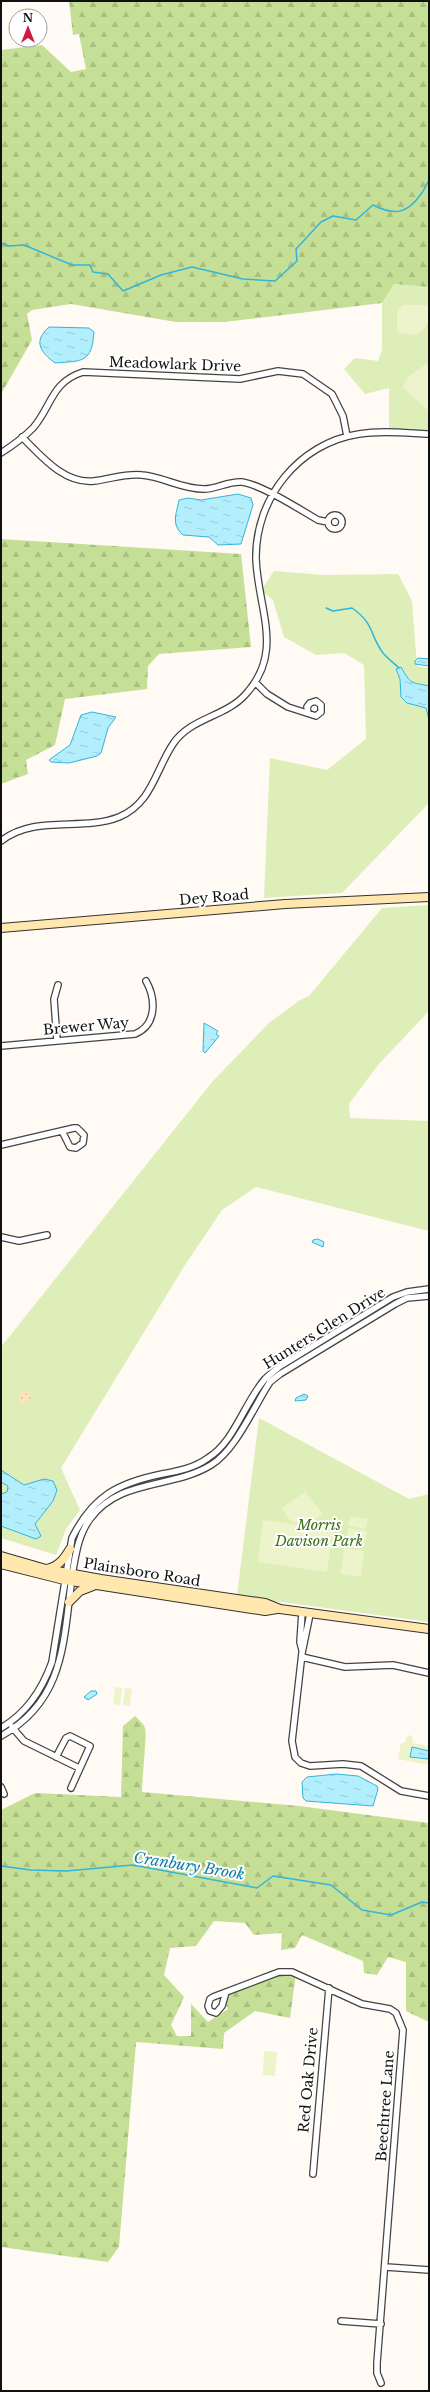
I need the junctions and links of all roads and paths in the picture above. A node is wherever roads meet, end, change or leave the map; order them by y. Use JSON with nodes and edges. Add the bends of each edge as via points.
{"nodes":[{"id":1,"x":429,"y":434,"type":"edge"},
{"id":2,"x":347,"y":436,"type":"junction"},
{"id":3,"x":22,"y":437,"type":"junction"},
{"id":4,"x":1,"y":453,"type":"edge"},
{"id":5,"x":272,"y":496,"type":"junction"},
{"id":6,"x":328,"y":522,"type":"dead end"},
{"id":7,"x":255,"y":682,"type":"junction"},
{"id":8,"x":308,"y":713,"type":"dead end"},
{"id":9,"x":1,"y":841,"type":"edge"},
{"id":10,"x":429,"y":897,"type":"edge"},
{"id":11,"x":1,"y":928,"type":"edge"},
{"id":12,"x":146,"y":981,"type":"dead end"},
{"id":13,"x":58,"y":985,"type":"dead end"},
{"id":14,"x":57,"y":1041,"type":"junction"},
{"id":15,"x":1,"y":1046,"type":"edge"},
{"id":16,"x":62,"y":1131,"type":"dead end"},
{"id":17,"x":1,"y":1145,"type":"edge"},
{"id":18,"x":47,"y":1235,"type":"dead end"},
{"id":19,"x":1,"y":1237,"type":"edge"},
{"id":20,"x":429,"y":1289,"type":"edge"},
{"id":21,"x":429,"y":1296,"type":"edge"},
{"id":22,"x":70,"y":1549,"type":"junction"},
{"id":23,"x":1,"y":1556,"type":"edge"},
{"id":24,"x":1,"y":1564,"type":"edge"},
{"id":25,"x":46,"y":1569,"type":"junction"},
{"id":26,"x":68,"y":1577,"type":"junction"},
{"id":27,"x":95,"y":1585,"type":"junction"},
{"id":28,"x":69,"y":1602,"type":"junction"},
{"id":29,"x":280,"y":1609,"type":"junction"},
{"id":30,"x":306,"y":1613,"type":"junction"},
{"id":31,"x":429,"y":1629,"type":"edge"},
{"id":32,"x":302,"y":1655,"type":"junction"},
{"id":33,"x":429,"y":1673,"type":"edge"},
{"id":34,"x":9,"y":1723,"type":"junction"},
{"id":35,"x":1,"y":1728,"type":"edge"},
{"id":36,"x":14,"y":1729,"type":"junction"},
{"id":37,"x":1,"y":1736,"type":"edge"},
{"id":38,"x":56,"y":1757,"type":"junction"},
{"id":39,"x":79,"y":1768,"type":"junction"},
{"id":40,"x":1,"y":1787,"type":"edge"},
{"id":41,"x":71,"y":1788,"type":"dead end"},
{"id":42,"x":4,"y":1794,"type":"dead end"},
{"id":43,"x":429,"y":1796,"type":"edge"},
{"id":44,"x":329,"y":1988,"type":"junction"},
{"id":45,"x":226,"y":1992,"type":"dead end"},
{"id":46,"x":313,"y":2174,"type":"dead end"},
{"id":47,"x":386,"y":2267,"type":"junction"},
{"id":48,"x":429,"y":2270,"type":"edge"},
{"id":49,"x":341,"y":2321,"type":"dead end"},
{"id":50,"x":381,"y":2324,"type":"junction"},
{"id":51,"x":381,"y":2383,"type":"dead end"}],
"edges":[{"from":1,"to":2,"type":"street","via":[[378,432]]},
{"from":2,"to":3,"type":"street","name":"Meadowlark Drive","via":[[343,416],[332,394],[303,374],[278,371],[240,379],[83,372],[56,389],[41,416]]},
{"from":2,"to":5,"type":"street","via":[[314,450],[295,463]]},
{"from":3,"to":4,"type":"street","name":"Meadowlark Drive"},
{"from":3,"to":5,"type":"street","via":[[54,468],[85,481],[121,475],[142,475],[183,487],[206,489],[229,482],[241,482]]},
{"from":5,"to":6,"type":"street","via":[[318,520]]},
{"from":5,"to":7,"type":"street","via":[[260,525],[257,541],[256,560],[268,650]]},
{"from":7,"to":8,"type":"street","via":[[288,707]]},
{"from":7,"to":9,"type":"street","via":[[235,704],[186,730],[174,743],[143,801],[131,810],[108,820],[29,828],[9,835]]},
{"from":10,"to":11,"type":"street","name":"Dey Road","via":[[285,904]]},
{"from":12,"to":14,"type":"street","name":"Brewer Way","via":[[153,1007],[152,1017],[143,1031],[135,1034]]},
{"from":13,"to":14,"type":"street","via":[[54,999]]},
{"from":14,"to":15,"type":"street","name":"Brewer Way"},
{"from":16,"to":17,"type":"street"},
{"from":18,"to":19,"type":"street","via":[[19,1241]]},
{"from":20,"to":22,"type":"street","name":"Hunters Glen Drive","via":[[393,1297],[279,1367],[265,1379],[222,1446],[213,1455],[197,1465],[112,1489],[96,1501],[86,1513],[72,1538]]},
{"from":21,"to":26,"type":"street","name":"Hunters Glen Drive","via":[[407,1298],[395,1304],[280,1374],[270,1382],[226,1452],[212,1465],[186,1476],[140,1486],[104,1504],[83,1531]]},
{"from":22,"to":25,"type":"street","via":[[62,1561]]},
{"from":22,"to":26,"type":"street","name":"Hunters Glen Drive"},
{"from":23,"to":25,"type":"street","name":"Plainsboro Road"},
{"from":24,"to":26,"type":"street","name":"Plainsboro Road"},
{"from":25,"to":26,"type":"street","name":"Plainsboro Road"},
{"from":26,"to":27,"type":"street","name":"Plainsboro Road"},
{"from":26,"to":28,"type":"street"},
{"from":26,"to":29,"type":"street","name":"Plainsboro Road","via":[[265,1604]]},
{"from":26,"to":34,"type":"street","via":[[49,1672],[34,1699]]},
{"from":27,"to":28,"type":"street","via":[[80,1591]]},
{"from":27,"to":29,"type":"street","name":"Plainsboro Road","via":[[265,1611]]},
{"from":28,"to":36,"type":"street","via":[[62,1652],[56,1672],[42,1699],[29,1716]]},
{"from":29,"to":30,"type":"street","name":"Plainsboro Road"},
{"from":30,"to":31,"type":"street","name":"Plainsboro Road"},
{"from":30,"to":32,"type":"street","via":[[300,1642]]},
{"from":32,"to":33,"type":"street","via":[[345,1667],[393,1665]]},
{"from":32,"to":43,"type":"street","via":[[292,1741],[292,1751],[297,1760],[310,1766],[361,1766],[401,1792]]},
{"from":34,"to":35,"type":"street"},
{"from":34,"to":36,"type":"street"},
{"from":36,"to":37,"type":"street"},
{"from":36,"to":38,"type":"street","via":[[24,1741]]},
{"from":38,"to":39,"type":"street"},
{"from":38,"to":39,"type":"street","via":[[66,1738],[70,1736],[86,1742],[90,1746]]},
{"from":39,"to":41,"type":"street"},
{"from":40,"to":42,"type":"street"},
{"from":44,"to":45,"type":"street","name":"Beechtree Lane","via":[[292,1972],[279,1972]]},
{"from":44,"to":46,"type":"street","name":"Red Oak Drive"},
{"from":44,"to":47,"type":"street","name":"Beechtree Lane","via":[[362,2004],[390,2009],[402,2022]]},
{"from":47,"to":48,"type":"street"},
{"from":47,"to":50,"type":"street","name":"Beechtree Lane"},
{"from":49,"to":50,"type":"street"},
{"from":50,"to":51,"type":"street","name":"Beechtree Lane","via":[[377,2373]]}]}
